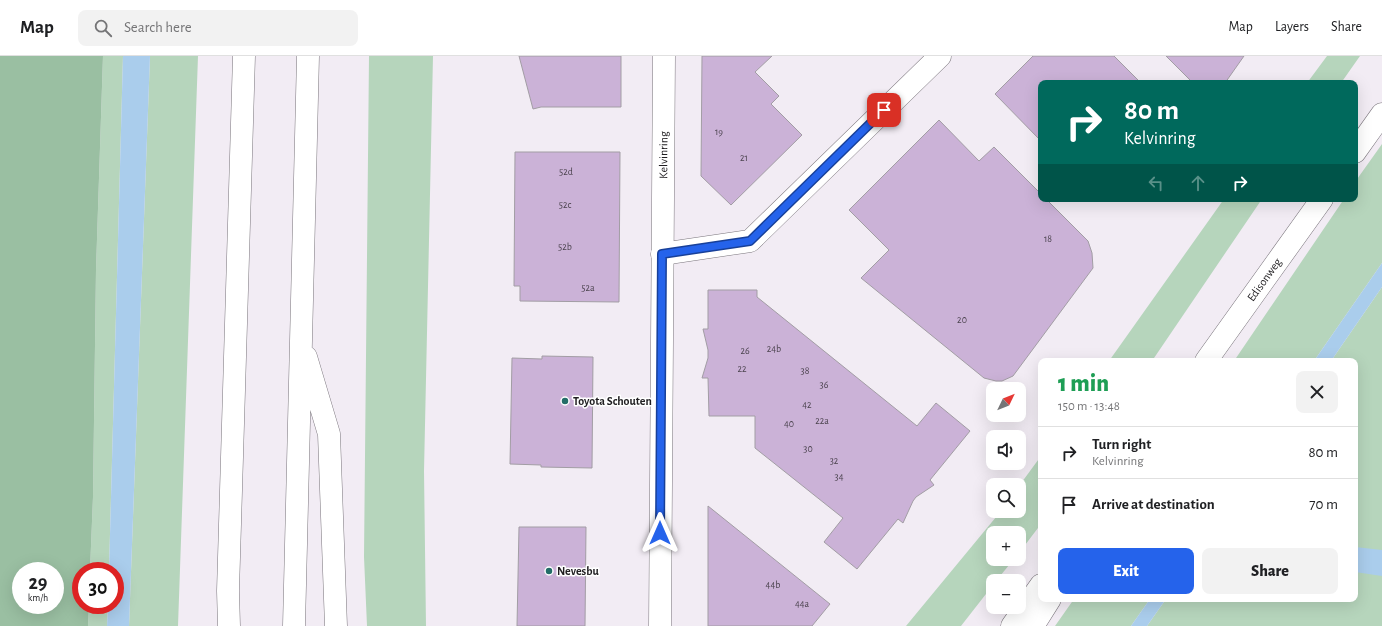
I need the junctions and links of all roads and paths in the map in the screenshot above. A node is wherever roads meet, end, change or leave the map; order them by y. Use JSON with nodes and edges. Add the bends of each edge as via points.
{"nodes":[{"id":1,"x":244,"y":56,"type":"edge"},
{"id":2,"x":308,"y":56,"type":"edge"},
{"id":3,"x":664,"y":56,"type":"edge"},
{"id":4,"x":940,"y":56,"type":"edge"},
{"id":5,"x":1382,"y":114,"type":"edge"},
{"id":6,"x":1358,"y":148,"type":"edge"},
{"id":7,"x":1320,"y":202,"type":"edge"},
{"id":8,"x":662,"y":254,"type":"junction"},
{"id":9,"x":300,"y":338,"type":"junction"},
{"id":10,"x":1208,"y":358,"type":"edge"},
{"id":11,"x":1038,"y":589,"type":"edge"},
{"id":12,"x":228,"y":591,"type":"junction"},
{"id":13,"x":1048,"y":602,"type":"edge"},
{"id":14,"x":222,"y":626,"type":"edge"},
{"id":15,"x":229,"y":626,"type":"edge"},
{"id":16,"x":294,"y":626,"type":"edge"},
{"id":17,"x":336,"y":626,"type":"edge"},
{"id":18,"x":660,"y":626,"type":"edge"},
{"id":19,"x":1012,"y":626,"type":"edge"},
{"id":20,"x":1033,"y":626,"type":"edge"}],
"edges":[{"from":1,"to":12,"type":"main road"},
{"from":2,"to":9,"type":"main road"},
{"from":3,"to":8,"type":"main road","name":"Kelvinring"},
{"from":4,"to":8,"type":"main road","via":[[750,241]]},
{"from":5,"to":6,"type":"main road"},
{"from":7,"to":10,"type":"main road","name":"Edisonweg"},
{"from":8,"to":18,"type":"main road","name":"Kelvinring"},
{"from":9,"to":16,"type":"main road"},
{"from":9,"to":17,"type":"main road","via":[[330,434]]},
{"from":11,"to":19,"type":"main road"},
{"from":12,"to":14,"type":"main road"},
{"from":12,"to":15,"type":"main road"},
{"from":13,"to":20,"type":"main road"}]}
